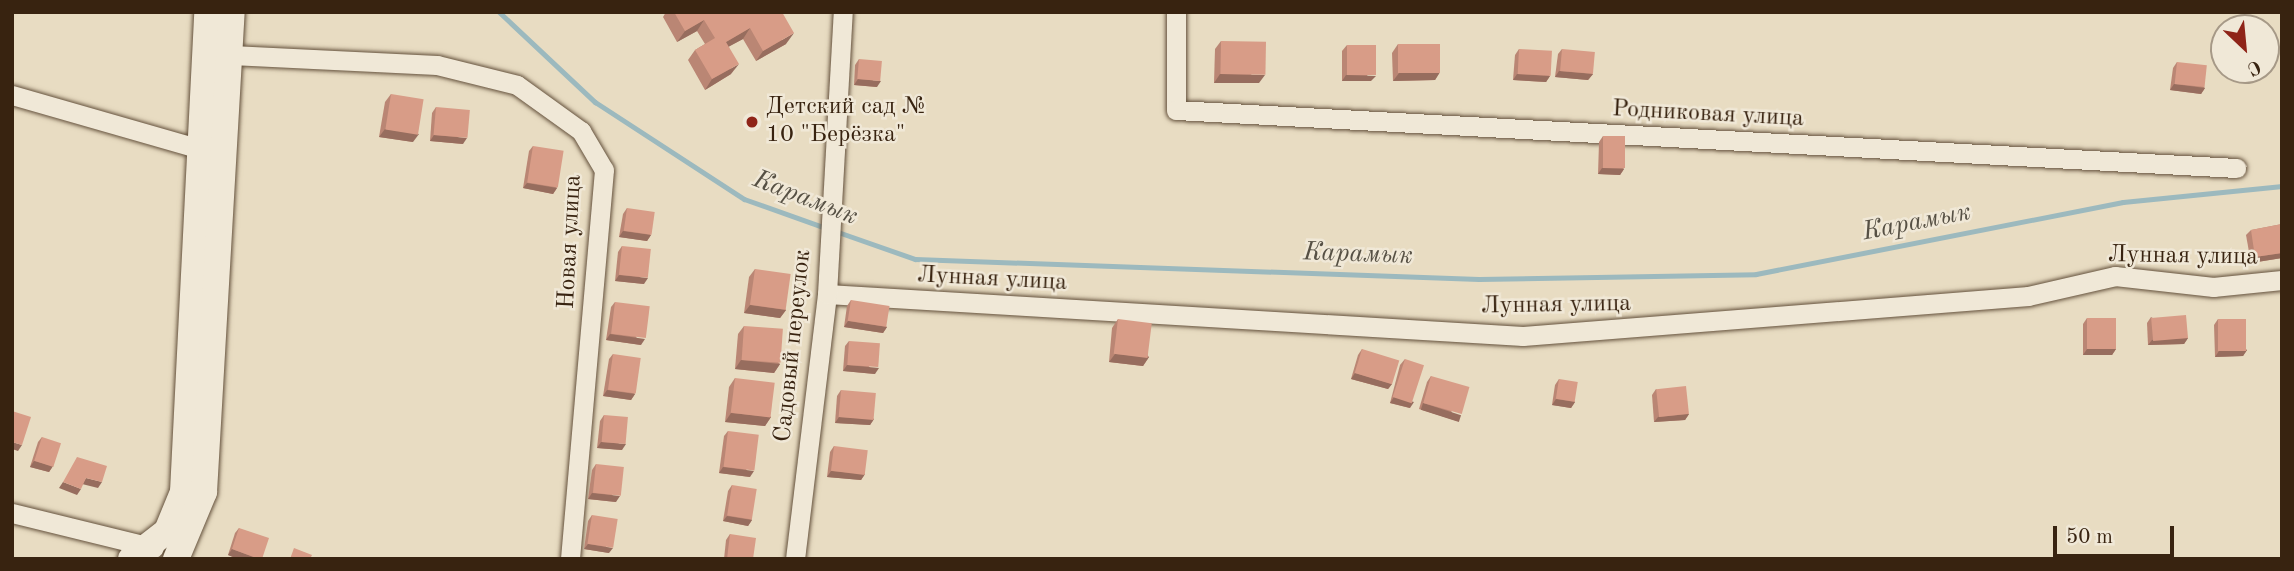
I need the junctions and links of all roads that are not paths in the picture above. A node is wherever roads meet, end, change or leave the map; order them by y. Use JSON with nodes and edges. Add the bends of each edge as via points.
{"nodes":[{"id":1,"x":206,"y":12,"type":"edge"},
{"id":2,"x":232,"y":12,"type":"edge"},
{"id":3,"x":843,"y":12,"type":"edge"},
{"id":4,"x":1175,"y":12,"type":"edge"},
{"id":5,"x":231,"y":55,"type":"junction"},
{"id":6,"x":12,"y":95,"type":"edge"},
{"id":7,"x":200,"y":149,"type":"junction"},
{"id":8,"x":2236,"y":168,"type":"dead end"},
{"id":9,"x":2282,"y":280,"type":"edge"},
{"id":10,"x":827,"y":294,"type":"junction"},
{"id":11,"x":12,"y":513,"type":"edge"},
{"id":12,"x":139,"y":553,"type":"edge"},
{"id":13,"x":182,"y":558,"type":"edge"},
{"id":14,"x":570,"y":559,"type":"edge"},
{"id":15,"x":795,"y":559,"type":"edge"}],
"edges":[{"from":1,"to":7,"type":"street"},
{"from":2,"to":5,"type":"street"},
{"from":3,"to":10,"type":"street","name":"Садовый переулок"},
{"from":4,"to":8,"type":"street","name":"Родниковая улица","via":[[1176,110]]},
{"from":5,"to":13,"type":"street","via":[[204,492]]},
{"from":5,"to":14,"type":"street","name":"Новая улица","via":[[437,65],[517,85],[580,131],[604,170]]},
{"from":6,"to":7,"type":"street"},
{"from":7,"to":12,"type":"street","via":[[183,492],[167,531]]},
{"from":9,"to":10,"type":"street","name":"Лунная улица","via":[[2213,287],[2115,276],[2015,297],[1523,336]]},
{"from":10,"to":15,"type":"street","name":"Садовый переулок"},
{"from":11,"to":12,"type":"street"},
{"from":12,"to":13,"type":"street"}]}
